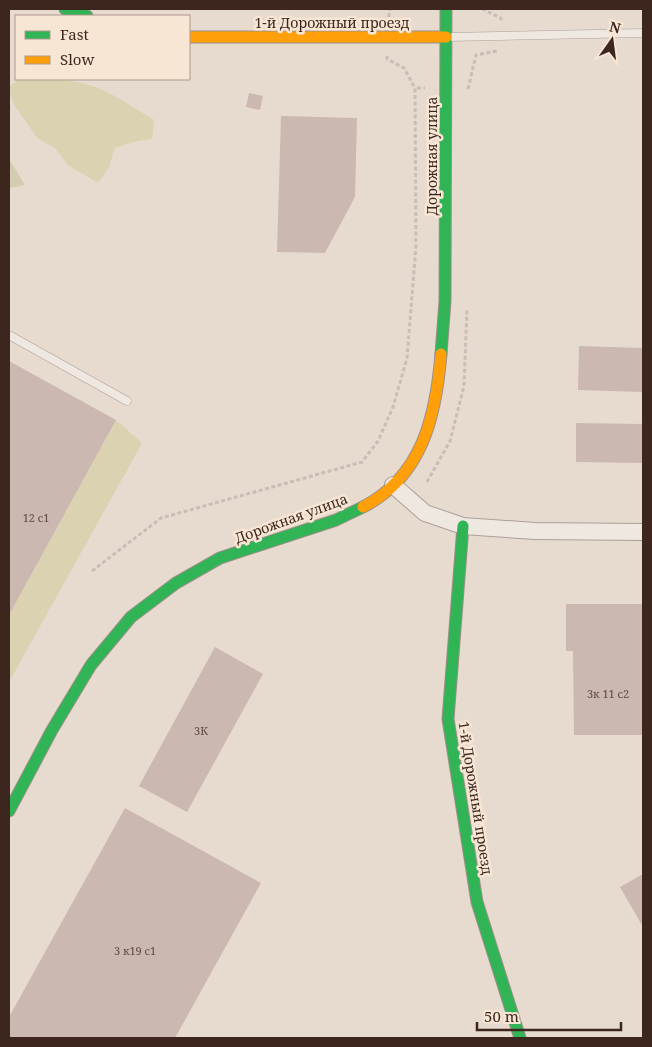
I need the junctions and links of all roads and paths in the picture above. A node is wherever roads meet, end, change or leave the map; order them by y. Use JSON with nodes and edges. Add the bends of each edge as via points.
{"nodes":[{"id":1,"x":65,"y":9,"type":"edge"},
{"id":2,"x":446,"y":9,"type":"edge"},
{"id":3,"x":84,"y":15,"type":"edge"},
{"id":4,"x":643,"y":33,"type":"edge"},
{"id":5,"x":190,"y":37,"type":"edge"},
{"id":6,"x":446,"y":37,"type":"junction"},
{"id":7,"x":387,"y":60,"type":"dead end"},
{"id":8,"x":415,"y":88,"type":"junction"},
{"id":9,"x":446,"y":88,"type":"junction"},
{"id":10,"x":468,"y":88,"type":"dead end"},
{"id":11,"x":9,"y":335,"type":"edge"},
{"id":12,"x":127,"y":400,"type":"dead end"},
{"id":13,"x":393,"y":485,"type":"junction"},
{"id":14,"x":463,"y":526,"type":"junction"},
{"id":15,"x":643,"y":532,"type":"edge"},
{"id":16,"x":92,"y":571,"type":"dead end"},
{"id":17,"x":9,"y":810,"type":"edge"},
{"id":18,"x":520,"y":1038,"type":"edge"}],
"edges":[{"from":1,"to":3,"type":"main road"},
{"from":2,"to":6,"type":"main road","name":"Дорожная улица"},
{"from":4,"to":6,"type":"lane"},
{"from":5,"to":6,"type":"main road","name":"1-й Дорожный проезд"},
{"from":6,"to":9,"type":"main road","name":"Дорожная улица"},
{"from":7,"to":8,"type":"path","via":[[404,68]]},
{"from":8,"to":9,"type":"path"},
{"from":8,"to":16,"type":"path","via":[[416,246],[407,358],[393,407],[378,441],[362,462],[161,518]]},
{"from":9,"to":10,"type":"path"},
{"from":9,"to":13,"type":"main road","name":"Дорожная улица","via":[[445,301],[438,385],[428,430],[412,463]]},
{"from":11,"to":12,"type":"lane"},
{"from":13,"to":14,"type":"street","via":[[425,513]]},
{"from":13,"to":17,"type":"main road","name":"Дорожная улица","via":[[366,505],[336,520],[220,558],[176,583],[131,617],[91,665]]},
{"from":14,"to":15,"type":"street","via":[[536,531]]},
{"from":14,"to":18,"type":"main road","name":"1-й Дорожный проезд","via":[[448,719],[477,902]]}]}
